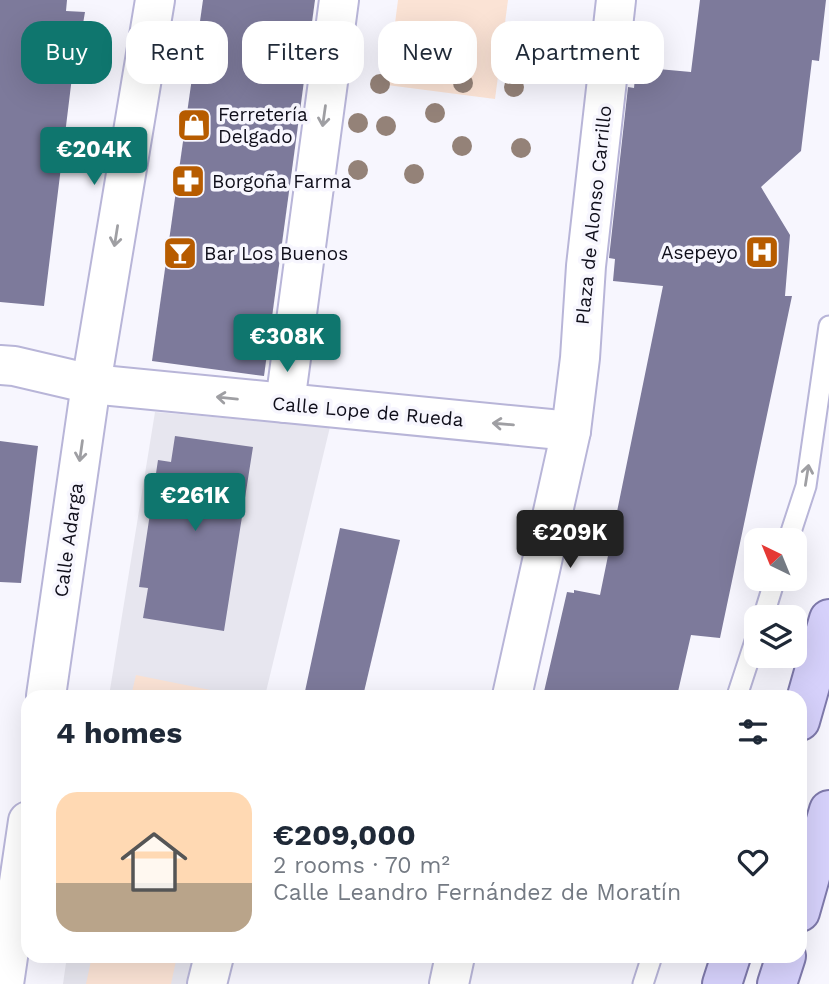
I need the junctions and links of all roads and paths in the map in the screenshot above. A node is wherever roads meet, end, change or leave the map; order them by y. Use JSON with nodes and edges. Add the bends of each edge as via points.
{"nodes":[{"id":1,"x":155,"y":0,"type":"edge"},
{"id":2,"x":340,"y":0,"type":"edge"},
{"id":3,"x":616,"y":0,"type":"edge"},
{"id":4,"x":829,"y":326,"type":"edge"},
{"id":5,"x":0,"y":365,"type":"edge"},
{"id":6,"x":91,"y":384,"type":"junction"},
{"id":7,"x":285,"y":403,"type":"junction"},
{"id":8,"x":571,"y":431,"type":"junction"},
{"id":9,"x":792,"y":528,"type":"edge"},
{"id":10,"x":829,"y":618,"type":"edge"},
{"id":11,"x":746,"y":668,"type":"edge"},
{"id":12,"x":47,"y":690,"type":"edge"},
{"id":13,"x":513,"y":690,"type":"edge"},
{"id":14,"x":739,"y":690,"type":"edge"},
{"id":15,"x":807,"y":696,"type":"edge"},
{"id":16,"x":829,"y":810,"type":"edge"},
{"id":17,"x":21,"y":869,"type":"edge"},
{"id":18,"x":807,"y":887,"type":"edge"},
{"id":19,"x":212,"y":963,"type":"edge"},
{"id":20,"x":454,"y":963,"type":"edge"},
{"id":21,"x":650,"y":963,"type":"edge"},
{"id":22,"x":729,"y":963,"type":"edge"},
{"id":23,"x":784,"y":963,"type":"edge"},
{"id":24,"x":4,"y":984,"type":"edge"},
{"id":25,"x":207,"y":984,"type":"edge"},
{"id":26,"x":449,"y":984,"type":"edge"},
{"id":27,"x":643,"y":984,"type":"edge"},
{"id":28,"x":722,"y":984,"type":"edge"},
{"id":29,"x":777,"y":984,"type":"edge"}],
"edges":[{"from":1,"to":6,"type":"street","name":"Calle Adarga","one_way":true},
{"from":2,"to":7,"type":"street","one_way":true},
{"from":3,"to":8,"type":"street","name":"Plaza de Alonso Carrillo"},
{"from":9,"to":4,"type":"lane","one_way":true,"via":[[806,486]]},
{"from":5,"to":6,"type":"street","name":"Calle Lope de Rueda"},
{"from":7,"to":6,"type":"street","name":"Calle Lope de Rueda","one_way":true},
{"from":6,"to":12,"type":"street","name":"Calle Adarga","one_way":true},
{"from":8,"to":7,"type":"street","name":"Calle Lope de Rueda","one_way":true},
{"from":8,"to":13,"type":"street","name":"Plaza de Alonso Carrillo"},
{"from":10,"to":15,"type":"main road"},
{"from":11,"to":14,"type":"lane"},
{"from":16,"to":18,"type":"main road"},
{"from":17,"to":24,"type":"street"},
{"from":19,"to":25,"type":"street"},
{"from":20,"to":26,"type":"street"},
{"from":21,"to":27,"type":"lane"},
{"from":22,"to":28,"type":"main road"},
{"from":23,"to":29,"type":"main road"}]}
